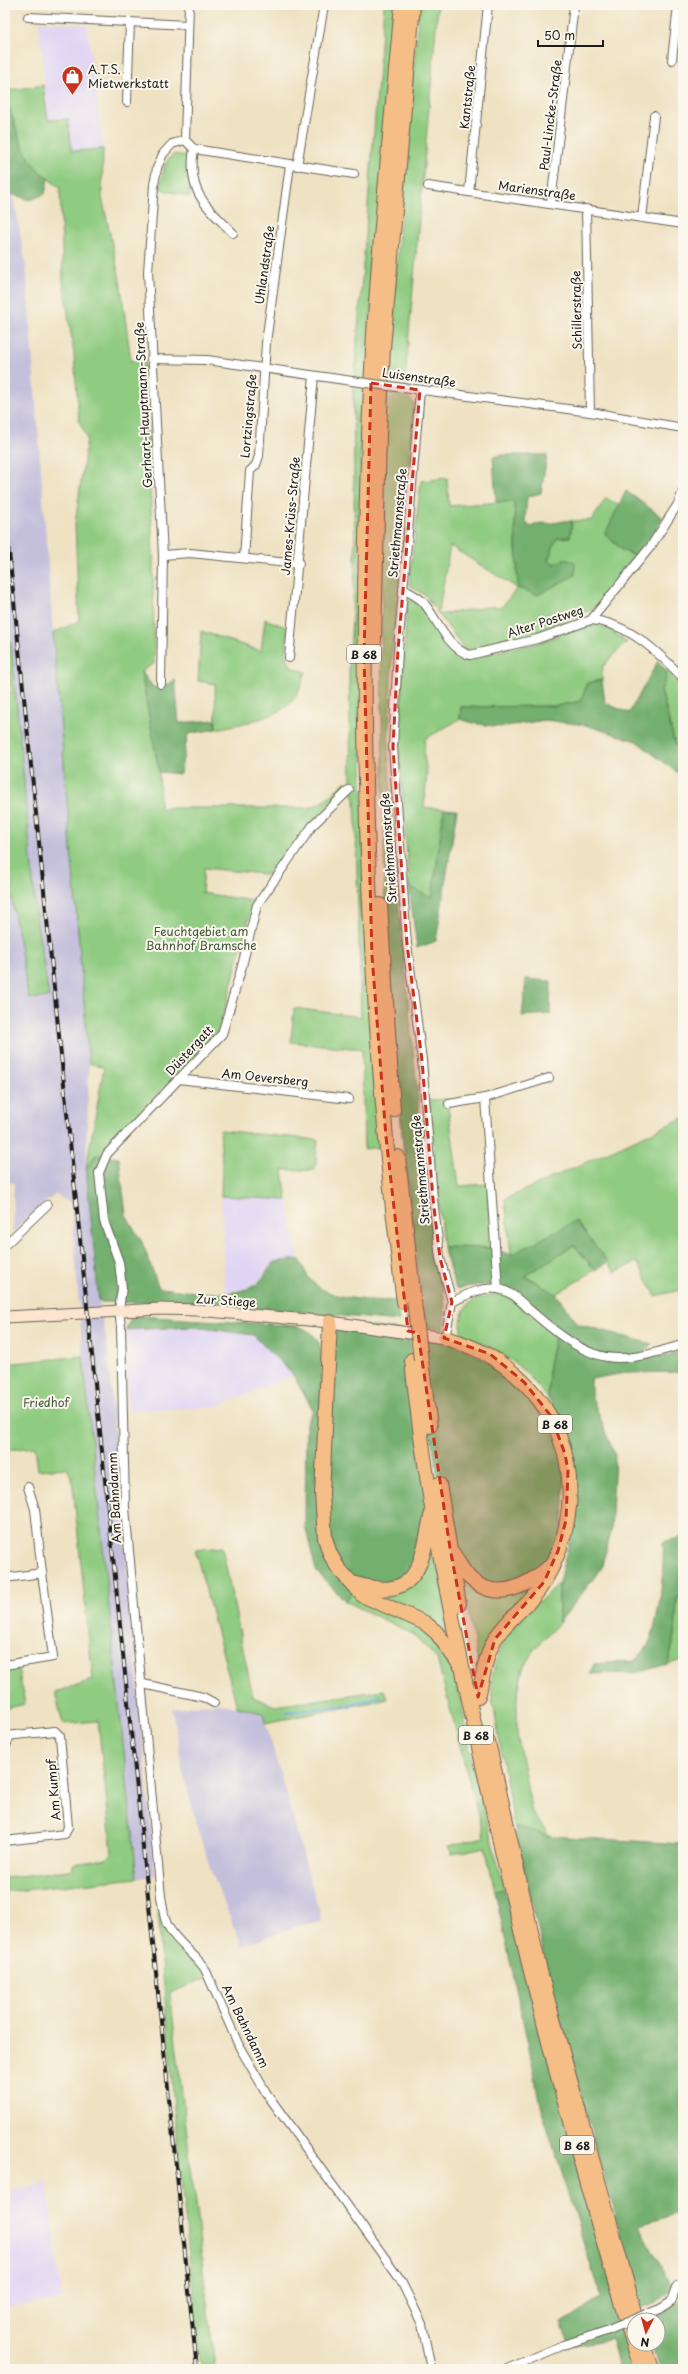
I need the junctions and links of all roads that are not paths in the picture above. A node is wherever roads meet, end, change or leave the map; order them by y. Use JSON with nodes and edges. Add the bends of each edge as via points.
{"nodes":[{"id":1,"x":189,"y":5,"type":"edge"},
{"id":2,"x":324,"y":5,"type":"edge"},
{"id":3,"x":402,"y":5,"type":"edge"},
{"id":4,"x":413,"y":5,"type":"edge"},
{"id":5,"x":488,"y":5,"type":"edge"},
{"id":6,"x":574,"y":5,"type":"edge"},
{"id":7,"x":678,"y":5,"type":"edge"},
{"id":8,"x":28,"y":17,"type":"dead end"},
{"id":9,"x":130,"y":22,"type":"junction"},
{"id":10,"x":188,"y":25,"type":"junction"},
{"id":11,"x":672,"y":60,"type":"dead end"},
{"id":12,"x":126,"y":102,"type":"dead end"},
{"id":13,"x":654,"y":116,"type":"dead end"},
{"id":14,"x":185,"y":140,"type":"junction"},
{"id":15,"x":194,"y":150,"type":"junction"},
{"id":16,"x":293,"y":165,"type":"junction"},
{"id":17,"x":354,"y":174,"type":"dead end"},
{"id":18,"x":428,"y":186,"type":"dead end"},
{"id":19,"x":469,"y":192,"type":"junction"},
{"id":20,"x":552,"y":203,"type":"junction"},
{"id":21,"x":586,"y":209,"type":"junction"},
{"id":22,"x":642,"y":218,"type":"junction"},
{"id":23,"x":683,"y":224,"type":"edge"},
{"id":24,"x":233,"y":232,"type":"dead end"},
{"id":25,"x":151,"y":359,"type":"junction"},
{"id":26,"x":264,"y":369,"type":"junction"},
{"id":27,"x":314,"y":376,"type":"junction"},
{"id":28,"x":420,"y":390,"type":"junction"},
{"id":29,"x":590,"y":412,"type":"junction"},
{"id":30,"x":683,"y":428,"type":"edge"},
{"id":31,"x":683,"y":491,"type":"edge"},
{"id":32,"x":163,"y":555,"type":"junction"},
{"id":33,"x":244,"y":558,"type":"junction"},
{"id":34,"x":298,"y":564,"type":"junction"},
{"id":35,"x":403,"y":589,"type":"junction"},
{"id":36,"x":591,"y":620,"type":"junction"},
{"id":37,"x":289,"y":658,"type":"dead end"},
{"id":38,"x":683,"y":678,"type":"edge"},
{"id":39,"x":161,"y":684,"type":"dead end"},
{"id":40,"x":349,"y":790,"type":"dead end"},
{"id":41,"x":549,"y":1078,"type":"dead end"},
{"id":42,"x":178,"y":1079,"type":"junction"},
{"id":43,"x":485,"y":1098,"type":"junction"},
{"id":44,"x":349,"y":1099,"type":"dead end"},
{"id":45,"x":448,"y":1104,"type":"dead end"},
{"id":46,"x":47,"y":1205,"type":"dead end"},
{"id":47,"x":5,"y":1245,"type":"edge"},
{"id":48,"x":498,"y":1289,"type":"junction"},
{"id":49,"x":409,"y":1302,"type":"junction"},
{"id":50,"x":452,"y":1302,"type":"junction"},
{"id":51,"x":119,"y":1310,"type":"junction"},
{"id":52,"x":5,"y":1317,"type":"edge"},
{"id":53,"x":330,"y":1322,"type":"junction"},
{"id":54,"x":445,"y":1338,"type":"junction"},
{"id":55,"x":683,"y":1347,"type":"edge"},
{"id":56,"x":416,"y":1360,"type":"junction"},
{"id":57,"x":28,"y":1487,"type":"dead end"},
{"id":58,"x":433,"y":1506,"type":"junction"},
{"id":59,"x":450,"y":1548,"type":"junction"},
{"id":60,"x":552,"y":1564,"type":"junction"},
{"id":61,"x":42,"y":1573,"type":"junction"},
{"id":62,"x":5,"y":1578,"type":"edge"},
{"id":63,"x":350,"y":1582,"type":"junction"},
{"id":64,"x":5,"y":1665,"type":"edge"},
{"id":65,"x":463,"y":1670,"type":"junction"},
{"id":66,"x":143,"y":1684,"type":"junction"},
{"id":67,"x":478,"y":1697,"type":"junction"},
{"id":68,"x":214,"y":1703,"type":"dead end"},
{"id":69,"x":7,"y":1736,"type":"edge"},
{"id":70,"x":5,"y":1748,"type":"edge"},
{"id":71,"x":5,"y":1841,"type":"edge"},
{"id":72,"x":677,"y":2286,"type":"dead end"},
{"id":73,"x":635,"y":2312,"type":"edge"},
{"id":74,"x":647,"y":2352,"type":"edge"},
{"id":75,"x":431,"y":2369,"type":"edge"},
{"id":76,"x":507,"y":2369,"type":"edge"},
{"id":77,"x":641,"y":2369,"type":"edge"},
{"id":78,"x":652,"y":2369,"type":"edge"}],
"edges":[{"from":1,"to":10,"type":"street"},
{"from":2,"to":16,"type":"street","name":"Uhlandstraße"},
{"from":3,"to":49,"type":"highway","number":"B 68","via":[[373,347],[364,656],[370,888],[377,1025],[388,1160]]},
{"from":4,"to":49,"type":"highway","number":"B 68","via":[[395,189],[383,356],[375,558],[374,663],[379,879],[386,1009]]},
{"from":5,"to":19,"type":"street","name":"Kantstraße"},
{"from":6,"to":20,"type":"street","name":"Paul-Lincke-Straße"},
{"from":7,"to":11,"type":"street"},
{"from":8,"to":9,"type":"street"},
{"from":9,"to":10,"type":"street"},
{"from":9,"to":12,"type":"street"},
{"from":10,"to":14,"type":"street"},
{"from":13,"to":22,"type":"street"},
{"from":14,"to":15,"type":"street"},
{"from":14,"to":25,"type":"street","name":"Gerhart-Hauptmann-Straße","via":[[172,144],[163,154],[154,185],[148,272]]},
{"from":15,"to":16,"type":"street"},
{"from":15,"to":24,"type":"street","via":[[194,183],[198,194]]},
{"from":16,"to":17,"type":"street"},
{"from":16,"to":26,"type":"street","name":"Uhlandstraße"},
{"from":18,"to":19,"type":"street","name":"Marienstraße"},
{"from":19,"to":20,"type":"street","name":"Marienstraße"},
{"from":20,"to":21,"type":"street","name":"Marienstraße"},
{"from":21,"to":22,"type":"street","name":"Marienstraße"},
{"from":21,"to":29,"type":"street","name":"Schillerstraße"},
{"from":22,"to":23,"type":"street","name":"Marienstraße"},
{"from":25,"to":26,"type":"street","name":"Luisenstraße","via":[[207,360]]},
{"from":25,"to":32,"type":"street","name":"Gerhart-Hauptmann-Straße"},
{"from":26,"to":27,"type":"street","name":"Luisenstraße"},
{"from":26,"to":33,"type":"street","name":"Lortzingstraße","via":[[259,456],[256,465],[250,471]]},
{"from":27,"to":28,"type":"street","name":"Luisenstraße","bridge":true},
{"from":27,"to":34,"type":"street","name":"James-Krüss-Straße"},
{"from":28,"to":29,"type":"street","name":"Luisenstraße"},
{"from":28,"to":35,"type":"street","name":"Striethmannstraße"},
{"from":29,"to":30,"type":"street","name":"Luisenstraße"},
{"from":31,"to":36,"type":"street","name":"Alter Postweg","via":[[678,504],[651,546]]},
{"from":32,"to":33,"type":"street","via":[[190,553]]},
{"from":32,"to":39,"type":"street","name":"Gerhart-Hauptmann-Straße"},
{"from":33,"to":34,"type":"street"},
{"from":34,"to":37,"type":"street","name":"James-Krüss-Straße"},
{"from":35,"to":36,"type":"street","name":"Alter Postweg","via":[[423,602],[462,653],[470,655],[537,639]]},
{"from":35,"to":50,"type":"street","name":"Striethmannstraße","via":[[393,747],[398,828],[439,1250]]},
{"from":36,"to":38,"type":"street","via":[[604,622],[656,650]]},
{"from":40,"to":42,"type":"street","name":"Düstergatt","via":[[313,825],[257,905],[222,1034]]},
{"from":41,"to":43,"type":"street"},
{"from":42,"to":44,"type":"street","name":"Am Oeversberg"},
{"from":42,"to":51,"type":"street","name":"Düstergatt","via":[[107,1154],[99,1173],[104,1221],[119,1262],[122,1288]]},
{"from":43,"to":45,"type":"street"},
{"from":43,"to":48,"type":"street"},
{"from":46,"to":47,"type":"street"},
{"from":48,"to":50,"type":"street","via":[[484,1289]]},
{"from":48,"to":55,"type":"street","via":[[511,1293],[554,1331],[599,1355],[617,1358]]},
{"from":49,"to":56,"type":"highway","number":"B 68"},
{"from":50,"to":54,"type":"street","name":"Striethmannstraße"},
{"from":51,"to":52,"type":"street","name":"Zur Stiege"},
{"from":51,"to":53,"type":"street","name":"Zur Stiege","via":[[198,1310]]},
{"from":51,"to":66,"type":"street","name":"Am Bahndamm","via":[[125,1508]]},
{"from":53,"to":54,"type":"street","name":"Zur Stiege"},
{"from":53,"to":63,"type":"highway","number":"B 68","via":[[323,1519],[330,1554]]},
{"from":54,"to":60,"type":"highway","number":"B 68","via":[[468,1344],[508,1366],[551,1416],[566,1454],[569,1494],[563,1536]]},
{"from":56,"to":58,"type":"highway","number":"B 68"},
{"from":56,"to":59,"type":"highway","number":"B 68"},
{"from":57,"to":61,"type":"street","via":[[35,1510]]},
{"from":58,"to":63,"type":"highway","number":"B 68","via":[[423,1555],[414,1576],[402,1585],[392,1588],[379,1589]]},
{"from":58,"to":65,"type":"highway","number":"B 68"},
{"from":59,"to":60,"type":"highway","number":"B 68","via":[[470,1580],[496,1592],[509,1591],[523,1585]]},
{"from":59,"to":67,"type":"highway","number":"B 68"},
{"from":60,"to":67,"type":"highway","number":"B 68","via":[[544,1582],[495,1639],[488,1654]]},
{"from":61,"to":62,"type":"street"},
{"from":61,"to":64,"type":"street","via":[[53,1657]]},
{"from":63,"to":65,"type":"highway","number":"B 68","via":[[362,1595],[425,1623],[436,1632]]},
{"from":65,"to":77,"type":"highway","number":"B 68","via":[[529,1967]]},
{"from":66,"to":68,"type":"street","via":[[204,1697]]},
{"from":66,"to":75,"type":"street","name":"Am Bahndamm","via":[[161,1897],[167,1924],[205,1969],[240,2048],[268,2094],[400,2279],[422,2324]]},
{"from":67,"to":73,"type":"highway","number":"B 68","via":[[542,1980]]},
{"from":69,"to":70,"type":"street","name":"Am Kumpf"},
{"from":69,"to":71,"type":"street","name":"Am Kumpf","via":[[55,1731],[60,1736],[68,1827],[65,1834]]},
{"from":72,"to":76,"type":"street","bridge":true,"via":[[671,2302],[660,2309]]},
{"from":74,"to":78,"type":"highway"}]}
